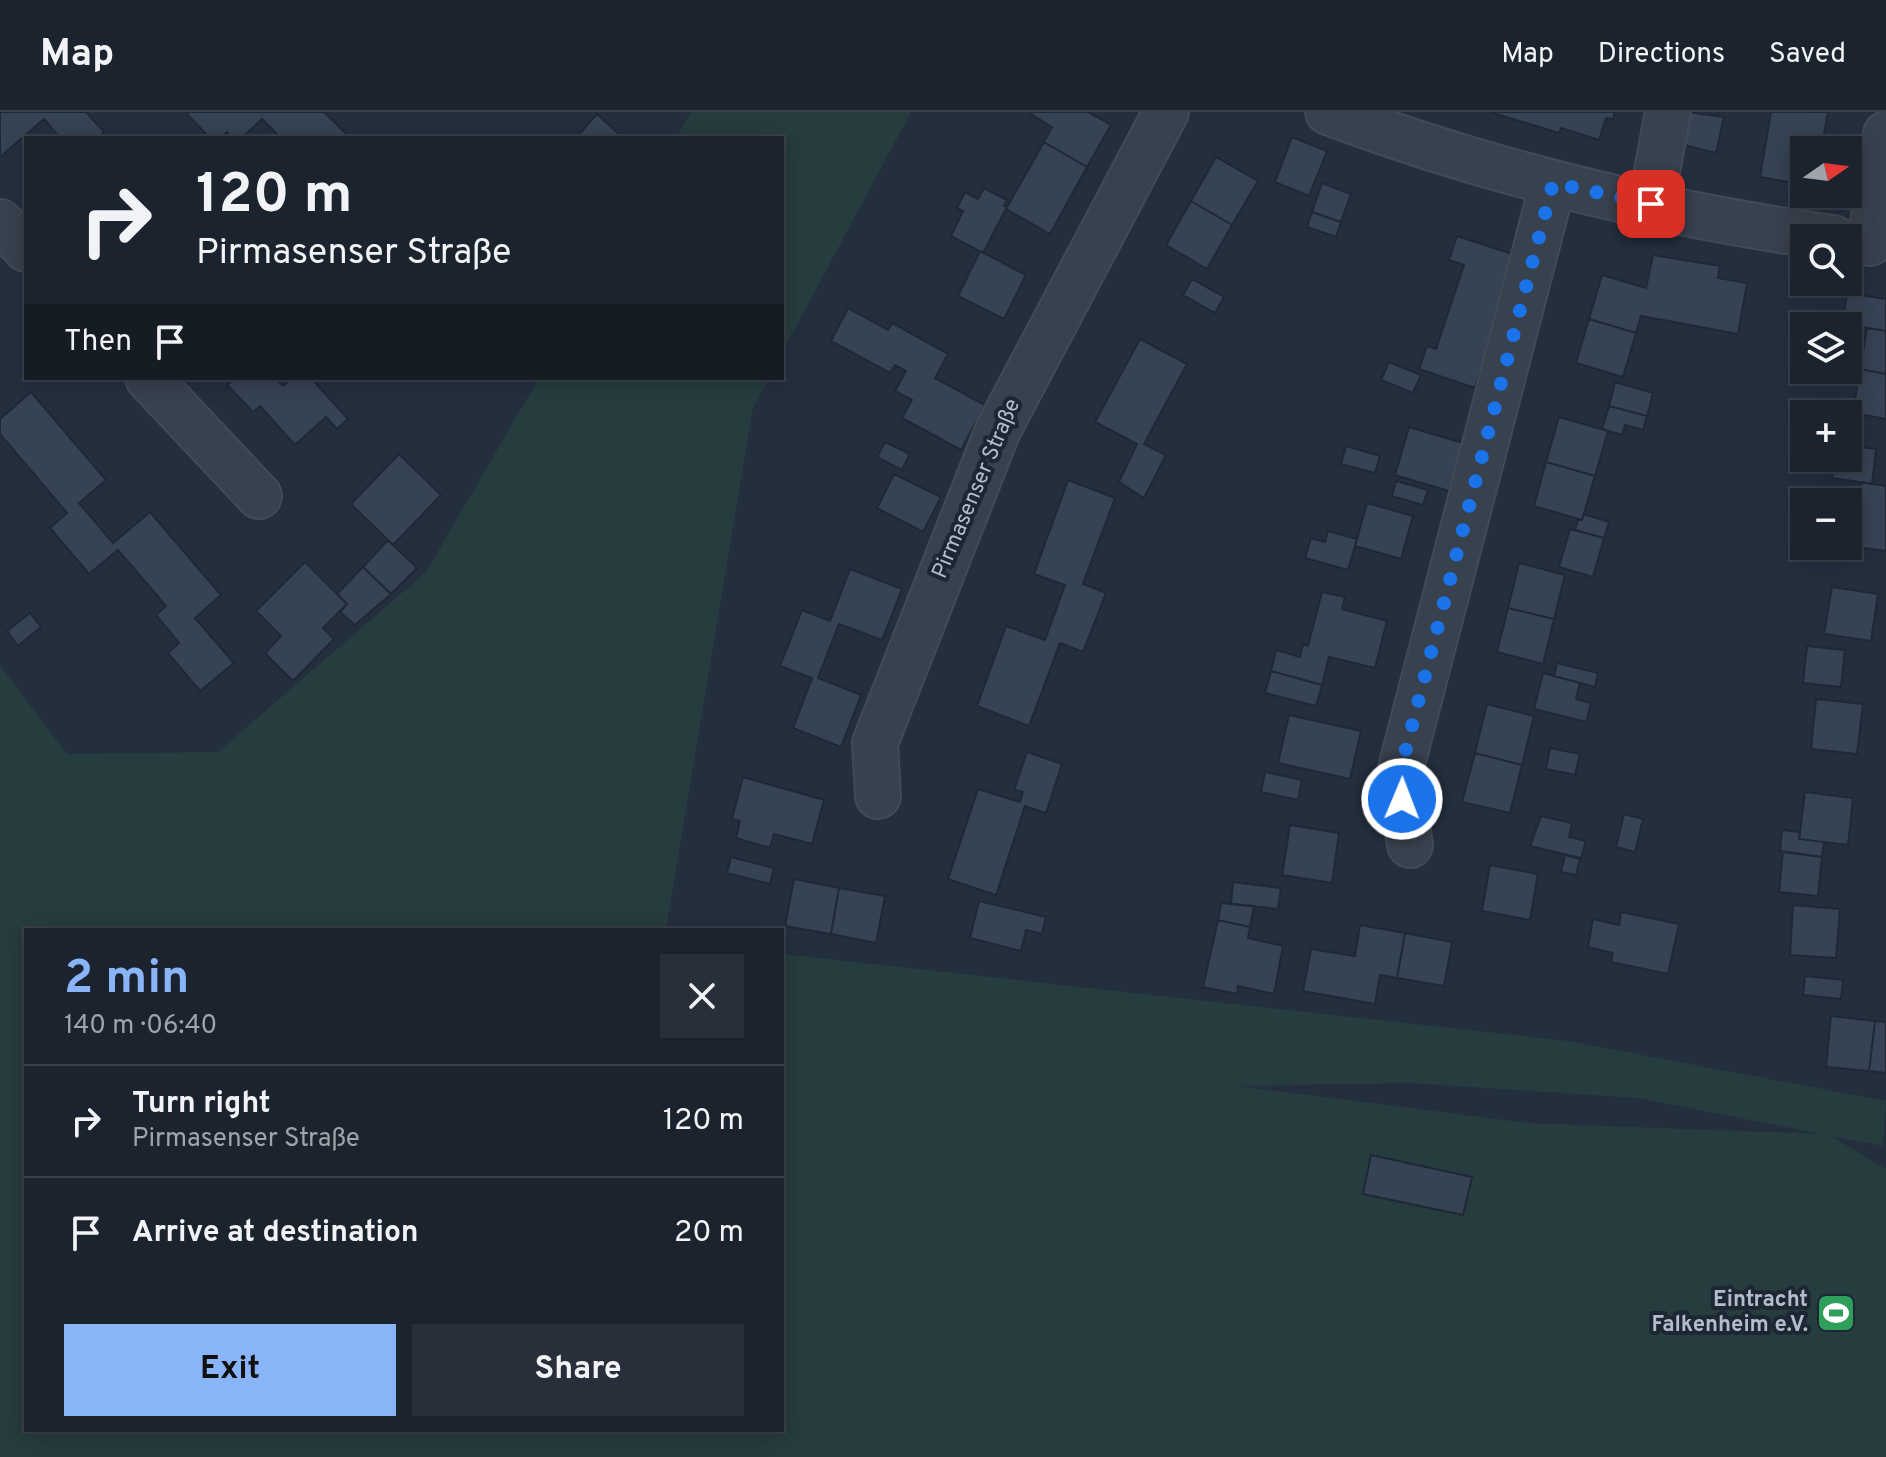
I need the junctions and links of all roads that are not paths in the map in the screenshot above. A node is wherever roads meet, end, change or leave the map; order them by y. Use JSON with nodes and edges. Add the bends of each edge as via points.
{"nodes":[{"id":1,"x":1166,"y":112,"type":"edge"},
{"id":2,"x":1328,"y":112,"type":"edge"},
{"id":3,"x":1668,"y":112,"type":"edge"},
{"id":4,"x":1886,"y":134,"type":"edge"},
{"id":5,"x":1553,"y":183,"type":"junction"},
{"id":6,"x":1651,"y":204,"type":"junction"},
{"id":7,"x":0,"y":222,"type":"edge"},
{"id":8,"x":1862,"y":230,"type":"edge"},
{"id":9,"x":1790,"y":232,"type":"edge"},
{"id":10,"x":24,"y":247,"type":"edge"},
{"id":11,"x":150,"y":380,"type":"edge"},
{"id":12,"x":259,"y":496,"type":"dead end"},
{"id":13,"x":878,"y":796,"type":"dead end"},
{"id":14,"x":1410,"y":845,"type":"dead end"}],
"edges":[{"from":1,"to":13,"type":"street","name":"Pirmasenser Straße","via":[[998,430],[875,743]]},
{"from":2,"to":5,"type":"street"},
{"from":3,"to":6,"type":"street"},
{"from":4,"to":8,"type":"street"},
{"from":5,"to":6,"type":"street"},
{"from":5,"to":14,"type":"street","via":[[1399,776]]},
{"from":6,"to":9,"type":"street"},
{"from":7,"to":10,"type":"street"},
{"from":11,"to":12,"type":"street"}]}
